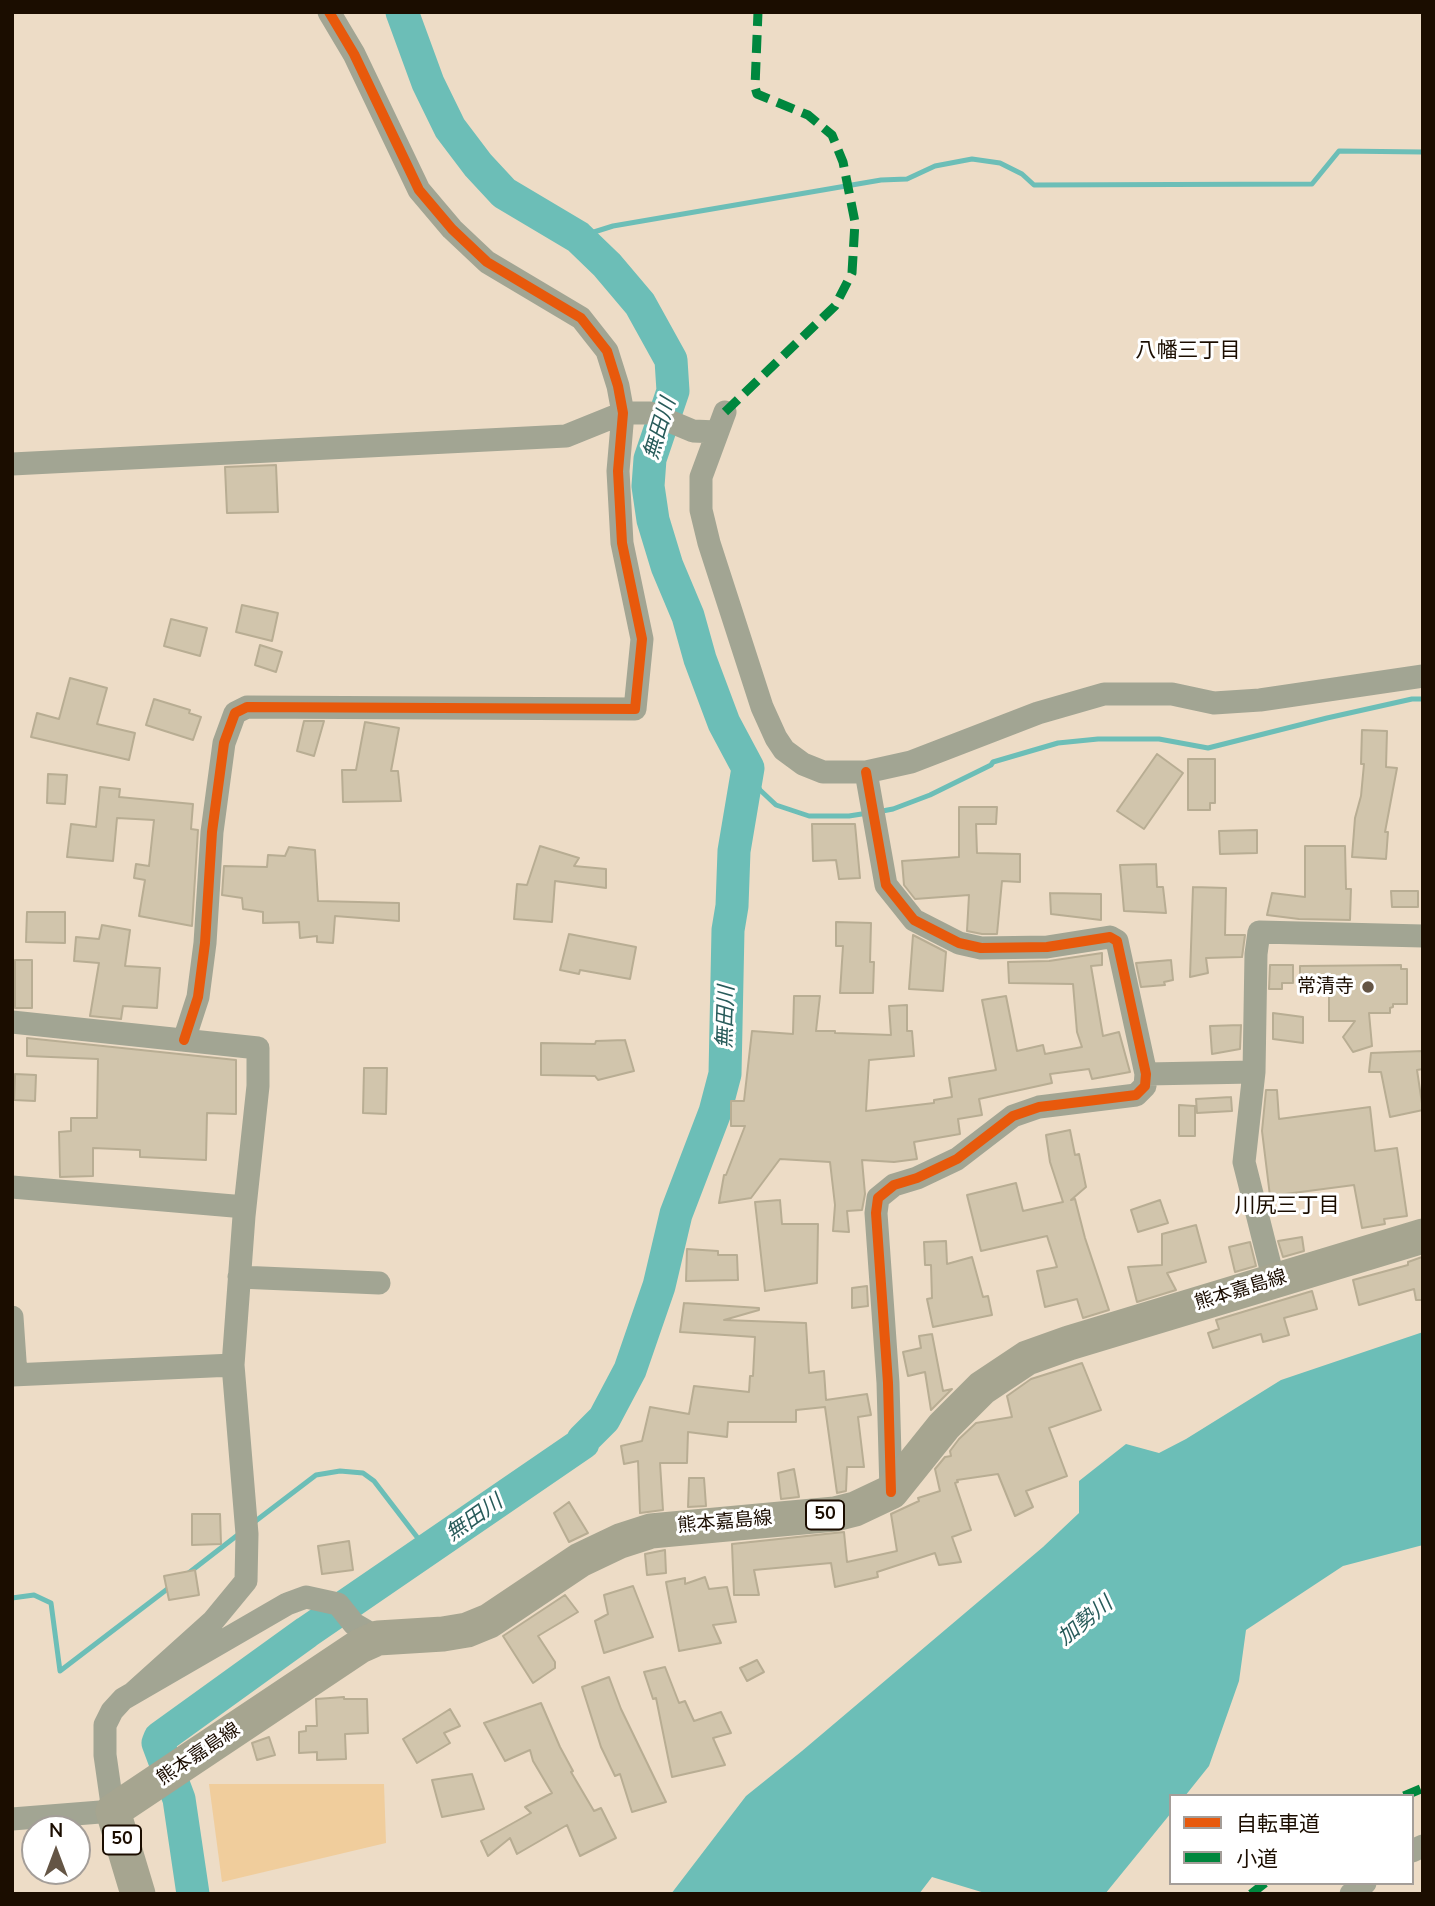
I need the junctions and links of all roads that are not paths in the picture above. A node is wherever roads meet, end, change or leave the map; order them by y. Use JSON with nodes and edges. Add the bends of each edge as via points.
{"nodes":[{"id":1,"x":329,"y":12,"type":"edge"},
{"id":2,"x":632,"y":413,"type":"junction"},
{"id":3,"x":12,"y":464,"type":"edge"},
{"id":4,"x":1423,"y":676,"type":"edge"},
{"id":5,"x":866,"y":772,"type":"junction"},
{"id":6,"x":1423,"y":936,"type":"edge"},
{"id":7,"x":12,"y":1022,"type":"edge"},
{"id":8,"x":184,"y":1040,"type":"junction"},
{"id":9,"x":1254,"y":1072,"type":"junction"},
{"id":10,"x":1146,"y":1074,"type":"junction"},
{"id":11,"x":12,"y":1187,"type":"edge"},
{"id":12,"x":245,"y":1207,"type":"junction"},
{"id":13,"x":1423,"y":1236,"type":"edge"},
{"id":14,"x":239,"y":1277,"type":"junction"},
{"id":15,"x":1274,"y":1281,"type":"junction"},
{"id":16,"x":379,"y":1283,"type":"dead end"},
{"id":17,"x":12,"y":1317,"type":"edge"},
{"id":18,"x":233,"y":1365,"type":"junction"},
{"id":19,"x":14,"y":1375,"type":"edge"},
{"id":20,"x":891,"y":1492,"type":"junction"},
{"id":21,"x":378,"y":1638,"type":"junction"},
{"id":22,"x":133,"y":1693,"type":"junction"},
{"id":23,"x":123,"y":1805,"type":"junction"},
{"id":24,"x":12,"y":1819,"type":"edge"},
{"id":25,"x":138,"y":1894,"type":"edge"}],
"edges":[{"from":1,"to":2,"type":"street","via":[[419,190],[487,262],[581,318],[607,351]]},
{"from":2,"to":3,"type":"street","via":[[566,436]]},
{"from":2,"to":5,"type":"street","via":[[650,413],[693,431],[716,425],[701,477],[701,510],[776,738],[803,764],[823,772]]},
{"from":2,"to":8,"type":"street","via":[[618,471],[622,543],[642,639],[635,709],[247,707],[235,713],[225,743],[212,832],[198,997]]},
{"from":4,"to":5,"type":"street","via":[[1260,701],[1214,703],[1172,694],[1104,694],[1038,713],[911,762]]},
{"from":5,"to":10,"type":"street","via":[[886,885],[914,920],[959,943],[981,948],[1047,947],[1110,937],[1117,941]]},
{"from":6,"to":9,"type":"street","via":[[1259,932]]},
{"from":7,"to":8,"type":"street"},
{"from":8,"to":12,"type":"street","via":[[258,1048]]},
{"from":9,"to":10,"type":"street"},
{"from":9,"to":15,"type":"street","via":[[1244,1162]]},
{"from":10,"to":20,"type":"street","via":[[1145,1086],[1136,1096],[1039,1107],[1013,1116],[957,1159],[894,1185],[878,1198]]},
{"from":11,"to":12,"type":"street"},
{"from":12,"to":14,"type":"street"},
{"from":13,"to":15,"type":"main road","name":"熊本嘉島線","number":"50"},
{"from":14,"to":16,"type":"street"},
{"from":14,"to":18,"type":"street"},
{"from":15,"to":20,"type":"main road","name":"熊本嘉島線","number":"50","via":[[1027,1358],[982,1388],[944,1426]]},
{"from":17,"to":19,"type":"street"},
{"from":18,"to":19,"type":"street"},
{"from":18,"to":22,"type":"street","via":[[247,1534],[246,1581],[213,1621]]},
{"from":20,"to":21,"type":"main road","name":"熊本嘉島線","number":"50","via":[[835,1514],[651,1531],[580,1560],[489,1621],[467,1630]]},
{"from":21,"to":22,"type":"street","via":[[354,1624],[338,1604],[306,1597],[275,1610]]},
{"from":21,"to":23,"type":"main road","name":"熊本嘉島線","number":"50"},
{"from":22,"to":23,"type":"street","via":[[112,1711],[106,1725],[106,1755]]},
{"from":23,"to":24,"type":"street"},
{"from":23,"to":25,"type":"main road","number":"50"}]}
